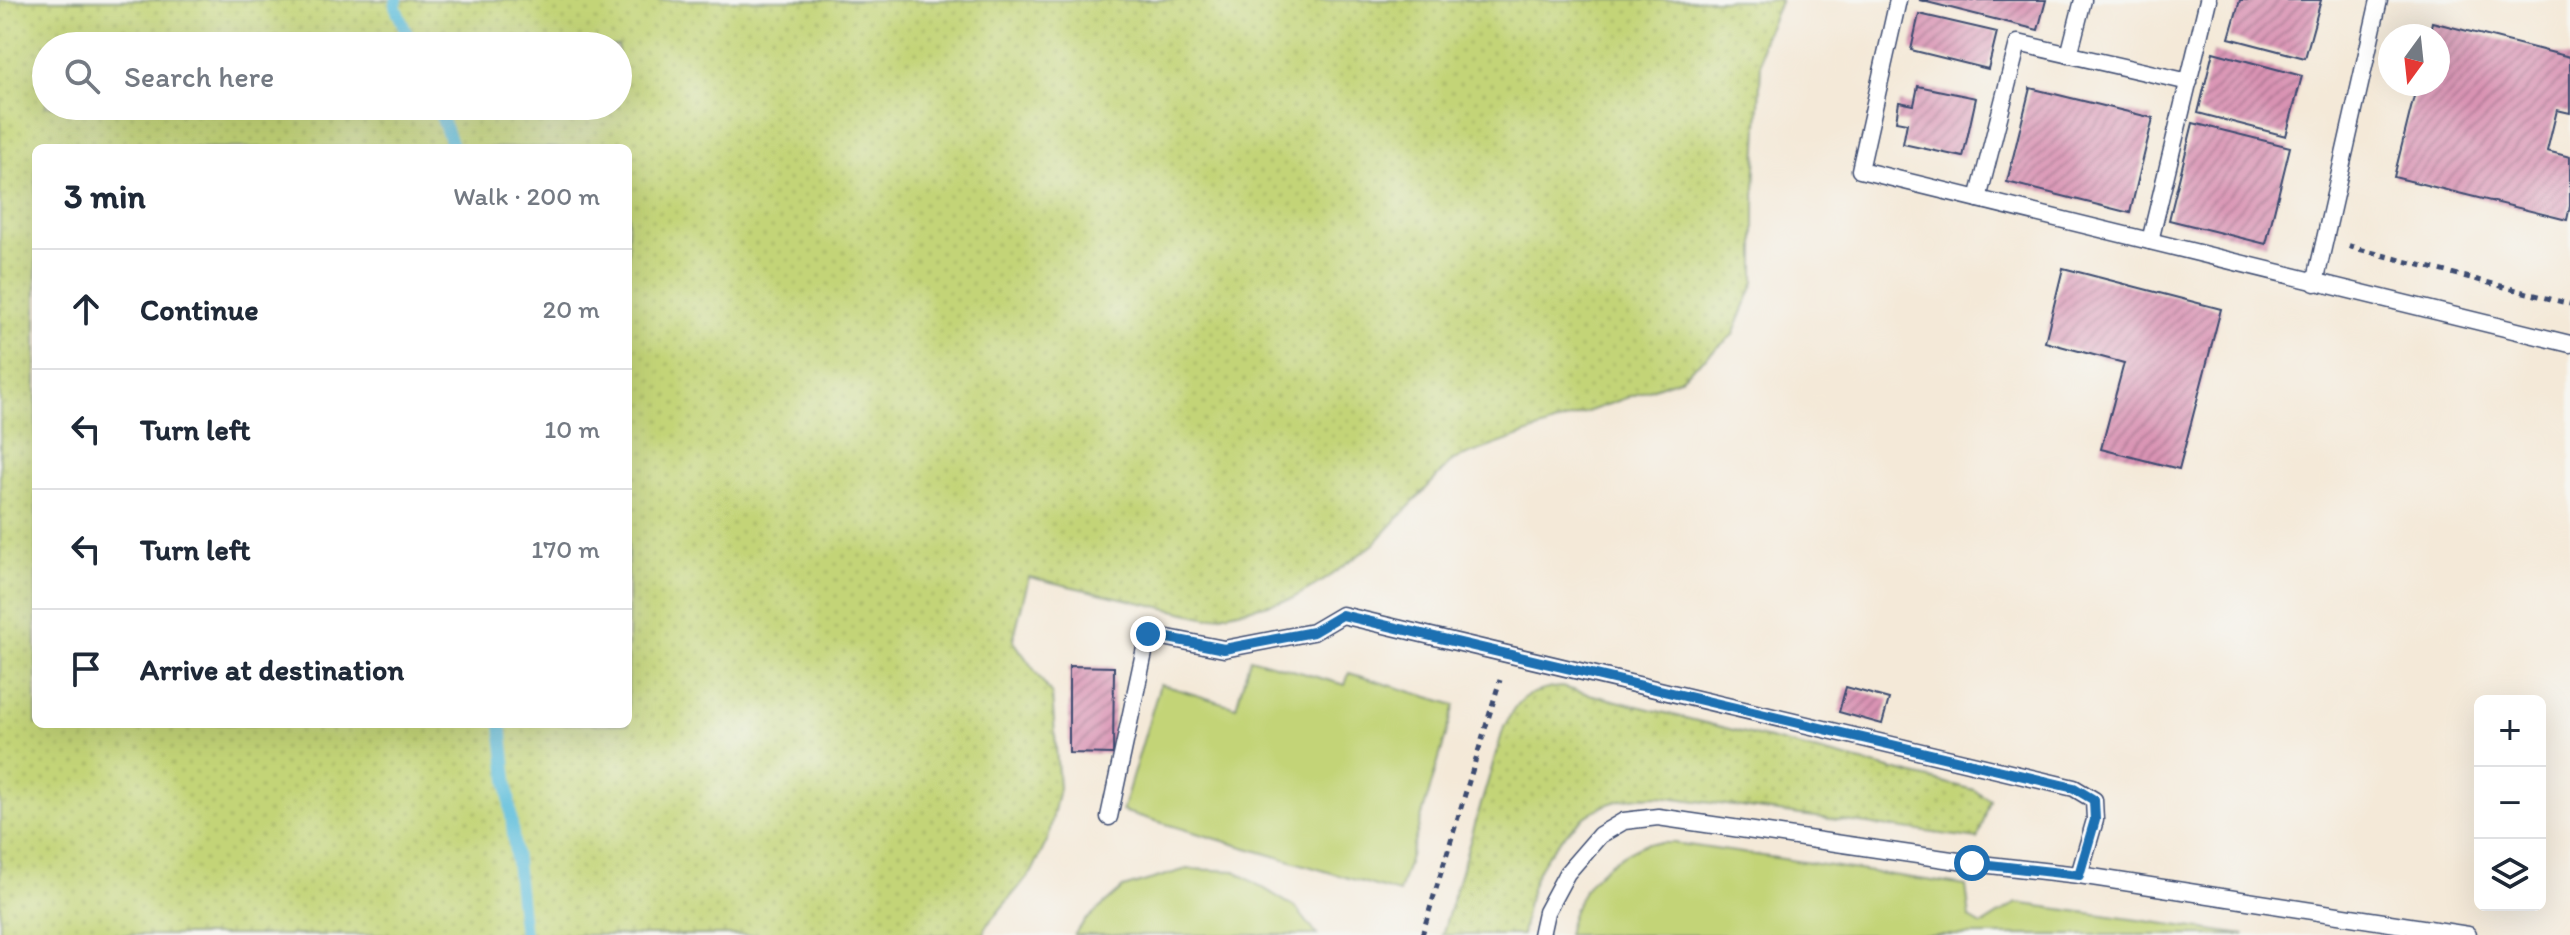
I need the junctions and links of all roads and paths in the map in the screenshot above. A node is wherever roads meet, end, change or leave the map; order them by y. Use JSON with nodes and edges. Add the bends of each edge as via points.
{"nodes":[{"id":1,"x":1898,"y":0,"type":"edge"},
{"id":2,"x":2083,"y":0,"type":"edge"},
{"id":3,"x":2208,"y":0,"type":"edge"},
{"id":4,"x":2379,"y":0,"type":"edge"},
{"id":5,"x":2069,"y":55,"type":"junction"},
{"id":6,"x":2189,"y":82,"type":"junction"},
{"id":7,"x":1978,"y":199,"type":"junction"},
{"id":8,"x":2355,"y":232,"type":"dead end"},
{"id":9,"x":2150,"y":241,"type":"junction"},
{"id":10,"x":2315,"y":283,"type":"junction"},
{"id":11,"x":2570,"y":304,"type":"edge"},
{"id":12,"x":2570,"y":344,"type":"edge"},
{"id":13,"x":1508,"y":654,"type":"junction"},
{"id":14,"x":1109,"y":817,"type":"dead end"},
{"id":15,"x":2079,"y":875,"type":"junction"},
{"id":16,"x":1422,"y":935,"type":"edge"},
{"id":17,"x":1541,"y":935,"type":"edge"},
{"id":18,"x":2468,"y":935,"type":"edge"}],
"edges":[{"from":1,"to":7,"type":"lane","via":[[1860,170]]},
{"from":2,"to":5,"type":"lane"},
{"from":3,"to":6,"type":"lane"},
{"from":4,"to":10,"type":"lane"},
{"from":5,"to":6,"type":"lane"},
{"from":5,"to":7,"type":"lane","via":[[2018,43]]},
{"from":6,"to":9,"type":"lane"},
{"from":7,"to":9,"type":"lane"},
{"from":8,"to":11,"type":"path","via":[[2351,247]]},
{"from":9,"to":10,"type":"lane"},
{"from":10,"to":12,"type":"lane"},
{"from":13,"to":14,"type":"lane","via":[[1342,615],[1313,632],[1224,649],[1148,634]]},
{"from":13,"to":15,"type":"lane","via":[[2074,788],[2094,800],[2095,820]]},
{"from":13,"to":16,"type":"path"},
{"from":15,"to":17,"type":"lane","via":[[1658,817],[1624,821],[1600,835],[1567,873],[1546,912]]},
{"from":15,"to":18,"type":"lane"}]}
